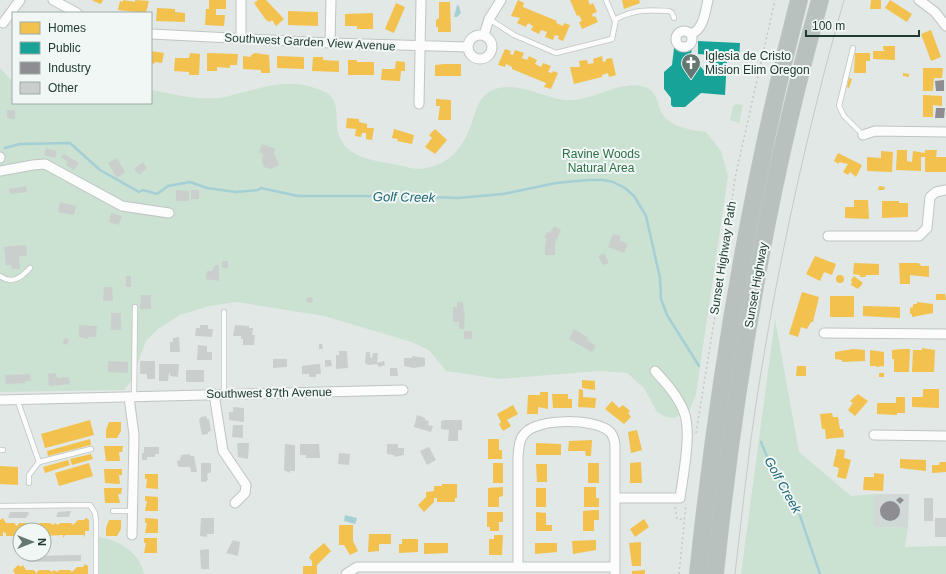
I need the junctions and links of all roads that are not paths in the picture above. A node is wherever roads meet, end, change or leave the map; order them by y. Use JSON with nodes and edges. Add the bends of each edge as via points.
{"nodes":[{"id":1,"x":20,"y":0,"type":"edge"},
{"id":2,"x":53,"y":0,"type":"edge"},
{"id":3,"x":241,"y":0,"type":"edge"},
{"id":4,"x":331,"y":0,"type":"edge"},
{"id":5,"x":420,"y":0,"type":"edge"},
{"id":6,"x":501,"y":0,"type":"edge"},
{"id":7,"x":606,"y":0,"type":"edge"},
{"id":8,"x":708,"y":0,"type":"edge"},
{"id":9,"x":799,"y":0,"type":"edge"},
{"id":10,"x":820,"y":0,"type":"edge"},
{"id":11,"x":919,"y":0,"type":"edge"},
{"id":12,"x":75,"y":12,"type":"edge"},
{"id":13,"x":674,"y":18,"type":"dead end"},
{"id":14,"x":489,"y":19,"type":"junction"},
{"id":15,"x":616,"y":21,"type":"junction"},
{"id":16,"x":3,"y":23,"type":"dead end"},
{"id":17,"x":946,"y":26,"type":"edge"},
{"id":18,"x":152,"y":34,"type":"edge"},
{"id":19,"x":690,"y":34,"type":"dead end"},
{"id":20,"x":484,"y":35,"type":"junction"},
{"id":21,"x":241,"y":38,"type":"junction"},
{"id":22,"x":330,"y":43,"type":"junction"},
{"id":23,"x":420,"y":46,"type":"junction"},
{"id":24,"x":468,"y":46,"type":"junction"},
{"id":25,"x":853,"y":48,"type":"dead end"},
{"id":26,"x":419,"y":104,"type":"dead end"},
{"id":27,"x":946,"y":132,"type":"edge"},
{"id":28,"x":863,"y":135,"type":"joint"},
{"id":29,"x":0,"y":171,"type":"edge"},
{"id":30,"x":946,"y":190,"type":"edge"},
{"id":31,"x":169,"y":213,"type":"dead end"},
{"id":32,"x":828,"y":236,"type":"dead end"},
{"id":33,"x":30,"y":268,"type":"dead end"},
{"id":34,"x":0,"y":276,"type":"edge"},
{"id":35,"x":135,"y":307,"type":"dead end"},
{"id":36,"x":224,"y":312,"type":"dead end"},
{"id":37,"x":824,"y":333,"type":"dead end"},
{"id":38,"x":946,"y":334,"type":"edge"},
{"id":39,"x":655,"y":371,"type":"dead end"},
{"id":40,"x":403,"y":390,"type":"dead end"},
{"id":41,"x":214,"y":394,"type":"junction"},
{"id":42,"x":224,"y":394,"type":"junction"},
{"id":43,"x":132,"y":397,"type":"junction"},
{"id":44,"x":17,"y":399,"type":"junction"},
{"id":45,"x":0,"y":400,"type":"edge"},
{"id":46,"x":874,"y":435,"type":"dead end"},
{"id":47,"x":946,"y":436,"type":"edge"},
{"id":48,"x":91,"y":449,"type":"dead end"},
{"id":49,"x":40,"y":462,"type":"junction"},
{"id":50,"x":29,"y":484,"type":"dead end"},
{"id":51,"x":616,"y":498,"type":"junction"},
{"id":52,"x":235,"y":503,"type":"dead end"},
{"id":53,"x":0,"y":506,"type":"edge"},
{"id":54,"x":113,"y":511,"type":"dead end"},
{"id":55,"x":132,"y":512,"type":"junction"},
{"id":56,"x":132,"y":536,"type":"dead end"},
{"id":57,"x":518,"y":567,"type":"junction"},
{"id":58,"x":615,"y":571,"type":"edge"},
{"id":59,"x":346,"y":573,"type":"edge"},
{"id":60,"x":96,"y":574,"type":"edge"},
{"id":61,"x":698,"y":574,"type":"edge"},
{"id":62,"x":715,"y":574,"type":"edge"}],
"edges":[{"from":1,"to":16,"type":"street"},
{"from":2,"to":12,"type":"street"},
{"from":3,"to":21,"type":"street"},
{"from":4,"to":22,"type":"street"},
{"from":5,"to":23,"type":"street"},
{"from":6,"to":14,"type":"street"},
{"from":7,"to":15,"type":"lane"},
{"from":8,"to":19,"type":"street","via":[[700,27]]},
{"from":9,"to":61,"type":"highway","name":"Sunset Highway","via":[[767,135],[738,284],[709,471]]},
{"from":10,"to":62,"type":"highway","name":"Sunset Highway","via":[[770,208],[755,286],[731,439]]},
{"from":11,"to":17,"type":"street","via":[[935,12]]},
{"from":13,"to":15,"type":"lane","via":[[669,11],[640,10]]},
{"from":14,"to":15,"type":"lane","via":[[514,35],[556,53],[609,40],[613,36]]},
{"from":14,"to":20,"type":"street"},
{"from":18,"to":21,"type":"street","name":"Southwest Garden View Avenue"},
{"from":20,"to":24,"type":"street","via":[[472,38]]},
{"from":20,"to":24,"type":"street","via":[[492,43],[492,51],[486,57],[475,58],[469,52]]},
{"from":21,"to":22,"type":"street","name":"Southwest Garden View Avenue"},
{"from":22,"to":23,"type":"street","name":"Southwest Garden View Avenue"},
{"from":23,"to":24,"type":"street","name":"Southwest Garden View Avenue"},
{"from":23,"to":26,"type":"street"},
{"from":25,"to":28,"type":"lane","via":[[839,106],[844,116]]},
{"from":27,"to":28,"type":"street","via":[[875,131]]},
{"from":29,"to":31,"type":"street","via":[[45,164],[122,206]]},
{"from":30,"to":32,"type":"street","via":[[936,192],[930,197],[927,228],[918,237]]},
{"from":33,"to":34,"type":"lane","via":[[21,278],[11,280]]},
{"from":35,"to":43,"type":"lane"},
{"from":36,"to":42,"type":"lane"},
{"from":37,"to":38,"type":"street"},
{"from":39,"to":51,"type":"street","via":[[679,401],[688,427],[680,498]]},
{"from":40,"to":42,"type":"street","name":"Southwest 87th Avenue"},
{"from":41,"to":42,"type":"street","name":"Southwest 87th Avenue"},
{"from":41,"to":43,"type":"street","name":"Southwest 87th Avenue"},
{"from":41,"to":52,"type":"street","via":[[223,451],[246,485],[244,493]]},
{"from":43,"to":44,"type":"street","name":"Southwest 87th Avenue"},
{"from":43,"to":55,"type":"street"},
{"from":44,"to":45,"type":"street","name":"Southwest 87th Avenue"},
{"from":44,"to":49,"type":"lane"},
{"from":46,"to":47,"type":"street"},
{"from":48,"to":49,"type":"lane"},
{"from":49,"to":50,"type":"lane","via":[[29,475]]},
{"from":51,"to":57,"type":"street","via":[[615,446],[614,437],[609,430],[592,423],[546,422],[529,429],[520,440],[518,456]]},
{"from":51,"to":58,"type":"street"},
{"from":53,"to":60,"type":"lane","via":[[90,505],[96,521]]},
{"from":54,"to":55,"type":"lane"},
{"from":55,"to":56,"type":"street"},
{"from":57,"to":58,"type":"street"},
{"from":57,"to":59,"type":"street","via":[[357,567]]}]}
